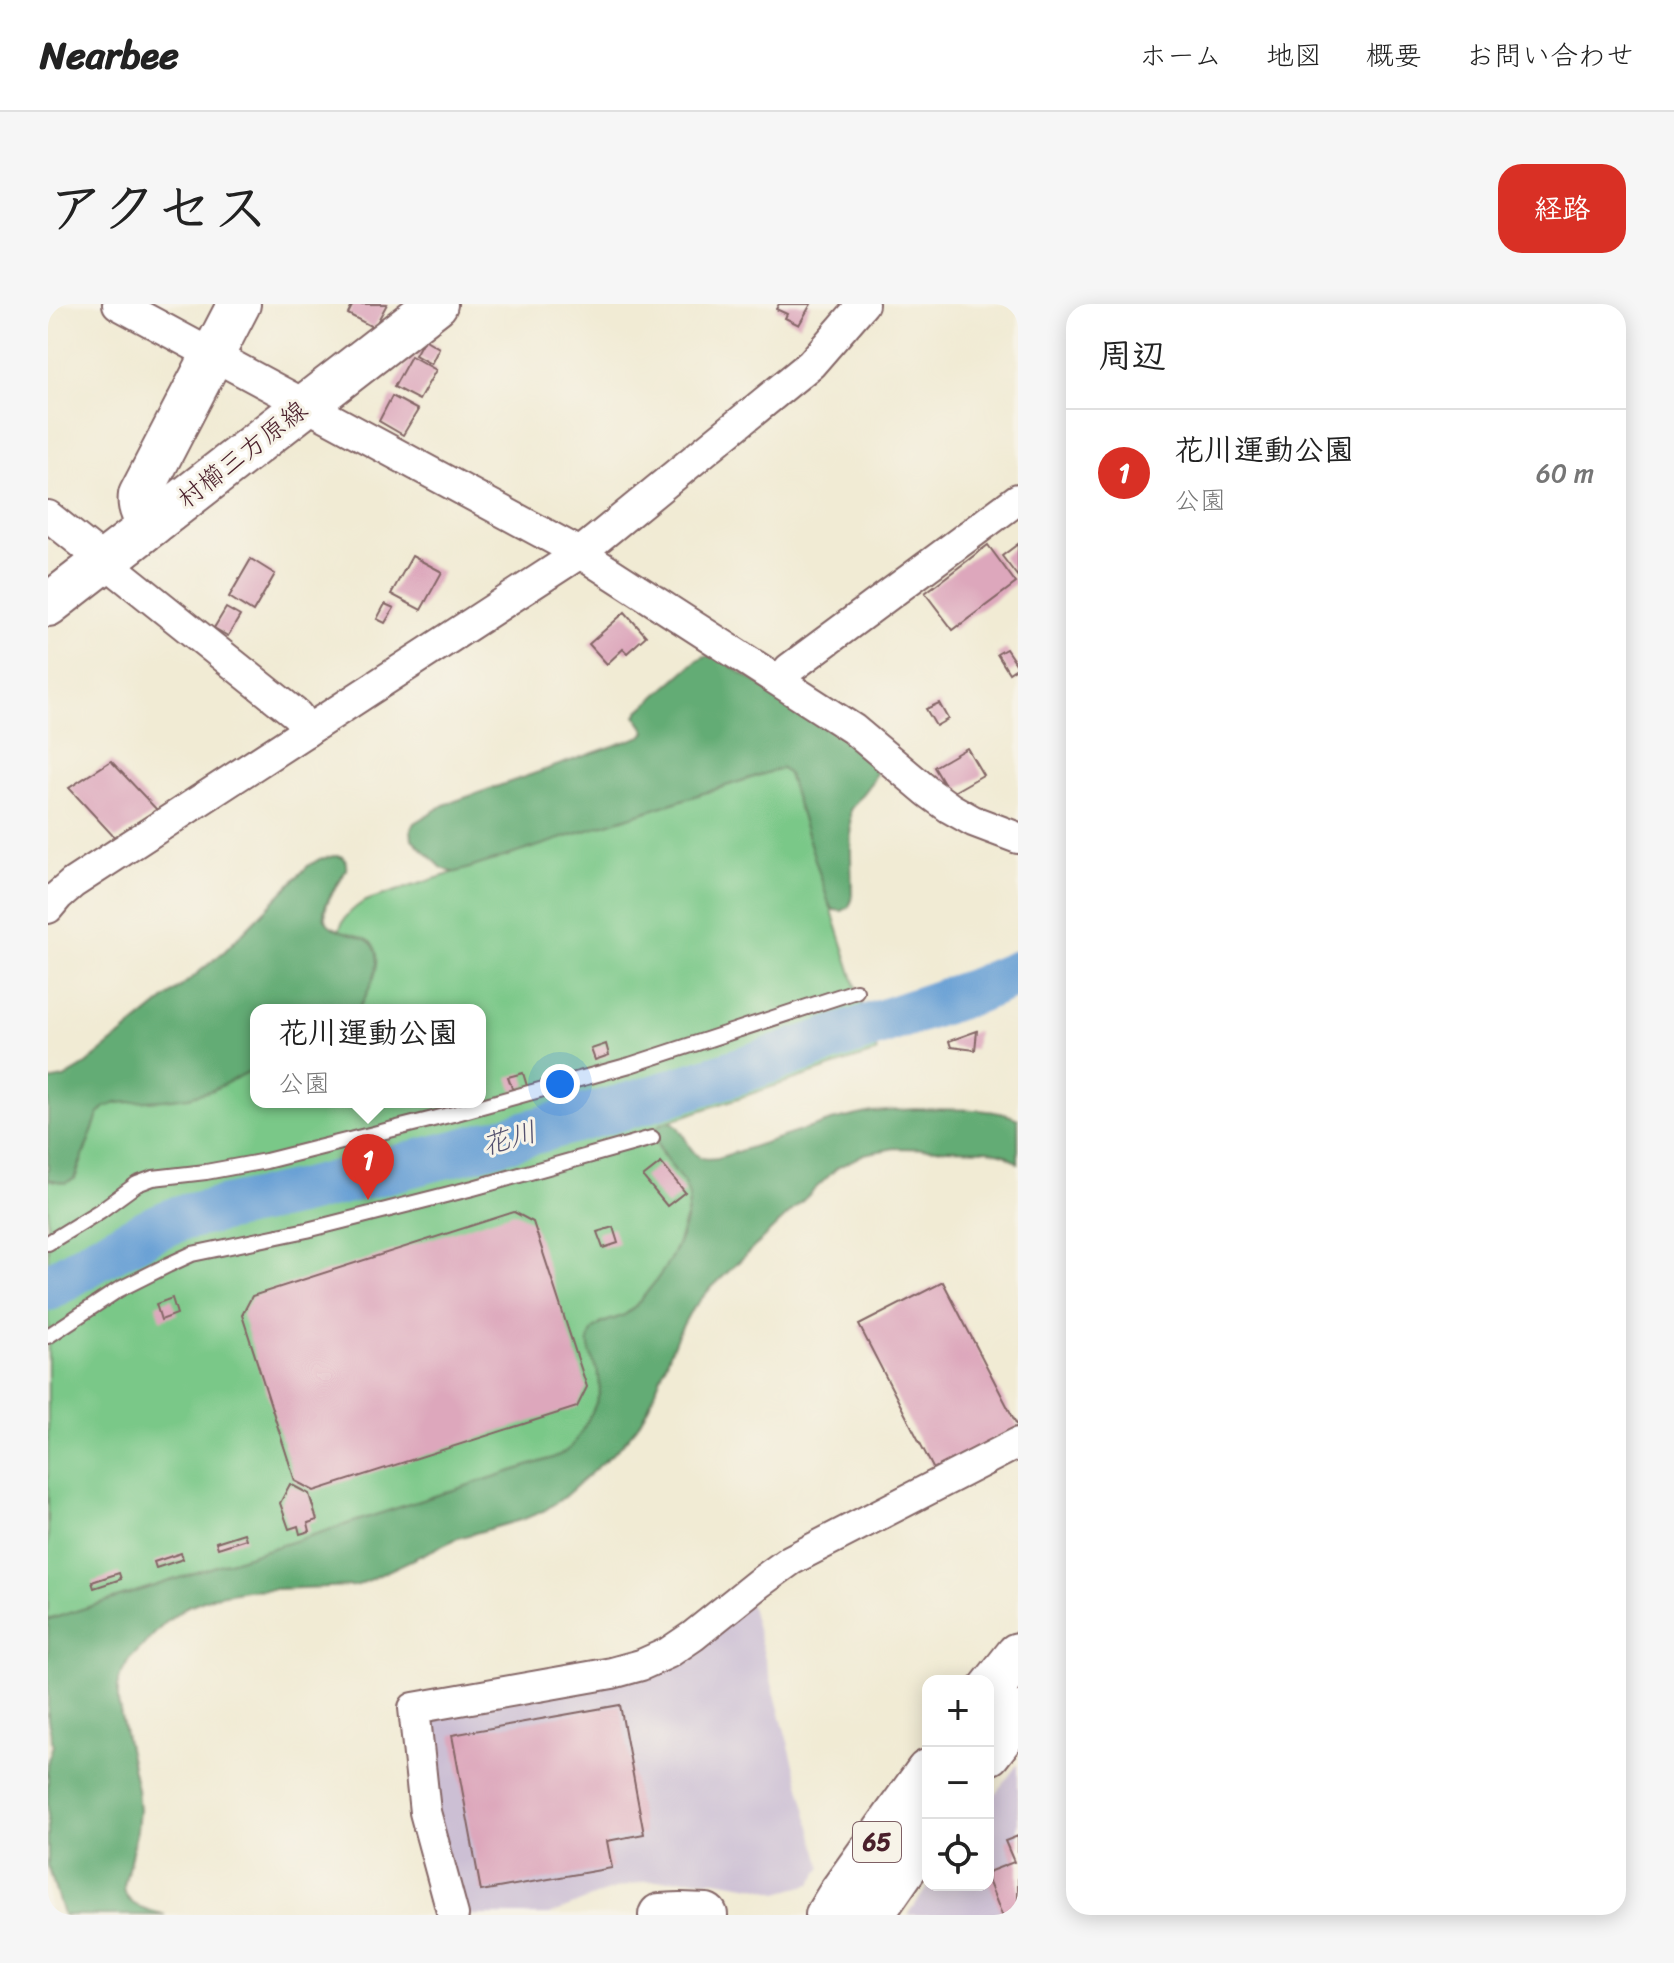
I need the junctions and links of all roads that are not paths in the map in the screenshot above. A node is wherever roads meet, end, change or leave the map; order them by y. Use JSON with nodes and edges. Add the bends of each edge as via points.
{"nodes":[{"id":1,"x":118,"y":304,"type":"edge"},
{"id":2,"x":239,"y":304,"type":"edge"},
{"id":3,"x":436,"y":304,"type":"edge"},
{"id":4,"x":863,"y":304,"type":"edge"},
{"id":5,"x":212,"y":354,"type":"junction"},
{"id":6,"x":306,"y":405,"type":"junction"},
{"id":7,"x":1018,"y":499,"type":"edge"},
{"id":8,"x":48,"y":516,"type":"edge"},
{"id":9,"x":151,"y":525,"type":"junction"},
{"id":10,"x":580,"y":553,"type":"junction"},
{"id":11,"x":104,"y":562,"type":"junction"},
{"id":12,"x":48,"y":605,"type":"edge"},
{"id":13,"x":781,"y":682,"type":"junction"},
{"id":14,"x":307,"y":731,"type":"junction"},
{"id":15,"x":1018,"y":838,"type":"edge"},
{"id":16,"x":48,"y":908,"type":"edge"},
{"id":17,"x":856,"y":991,"type":"dead end"},
{"id":18,"x":486,"y":1105,"type":"edge"},
{"id":19,"x":475,"y":1108,"type":"edge"},
{"id":20,"x":652,"y":1138,"type":"dead end"},
{"id":21,"x":48,"y":1243,"type":"edge"},
{"id":22,"x":48,"y":1336,"type":"edge"},
{"id":23,"x":1018,"y":1443,"type":"edge"},
{"id":24,"x":1018,"y":1655,"type":"edge"},
{"id":25,"x":994,"y":1685,"type":"edge"},
{"id":26,"x":1018,"y":1714,"type":"edge"},
{"id":27,"x":993,"y":1747,"type":"edge"},
{"id":28,"x":922,"y":1780,"type":"edge"},
{"id":29,"x":922,"y":1842,"type":"edge"},
{"id":30,"x":453,"y":1915,"type":"edge"},
{"id":31,"x":660,"y":1915,"type":"edge"},
{"id":32,"x":706,"y":1915,"type":"edge"},
{"id":33,"x":828,"y":1915,"type":"edge"},
{"id":34,"x":871,"y":1915,"type":"edge"}],
"edges":[{"from":1,"to":5,"type":"street"},
{"from":2,"to":5,"type":"main road"},
{"from":3,"to":6,"type":"main road","name":"村櫛三方原線"},
{"from":4,"to":10,"type":"street","via":[[811,364]]},
{"from":5,"to":6,"type":"street"},
{"from":5,"to":9,"type":"main road","via":[[140,495],[141,512]]},
{"from":6,"to":9,"type":"main road","name":"村櫛三方原線"},
{"from":6,"to":10,"type":"street"},
{"from":7,"to":13,"type":"street","via":[[789,669]]},
{"from":8,"to":11,"type":"street"},
{"from":9,"to":11,"type":"main road","name":"村櫛三方原線"},
{"from":10,"to":13,"type":"street"},
{"from":10,"to":14,"type":"street"},
{"from":11,"to":12,"type":"main road","name":"村櫛三方原線"},
{"from":11,"to":14,"type":"street","via":[[297,715]]},
{"from":13,"to":15,"type":"street","via":[[853,729],[950,808]]},
{"from":14,"to":16,"type":"street","via":[[73,883]]},
{"from":17,"to":18,"type":"lane","via":[[630,1065]]},
{"from":19,"to":21,"type":"lane","via":[[266,1161],[153,1178]]},
{"from":20,"to":22,"type":"lane","via":[[458,1192],[192,1254],[118,1290]]},
{"from":23,"to":30,"type":"street","via":[[791,1560],[693,1636],[641,1665],[414,1708],[425,1812]]},
{"from":24,"to":25,"type":"main road"},
{"from":26,"to":27,"type":"main road"},
{"from":28,"to":33,"type":"main road","number":"65"},
{"from":29,"to":34,"type":"main road","number":"65"},
{"from":31,"to":32,"type":"main road"}]}
